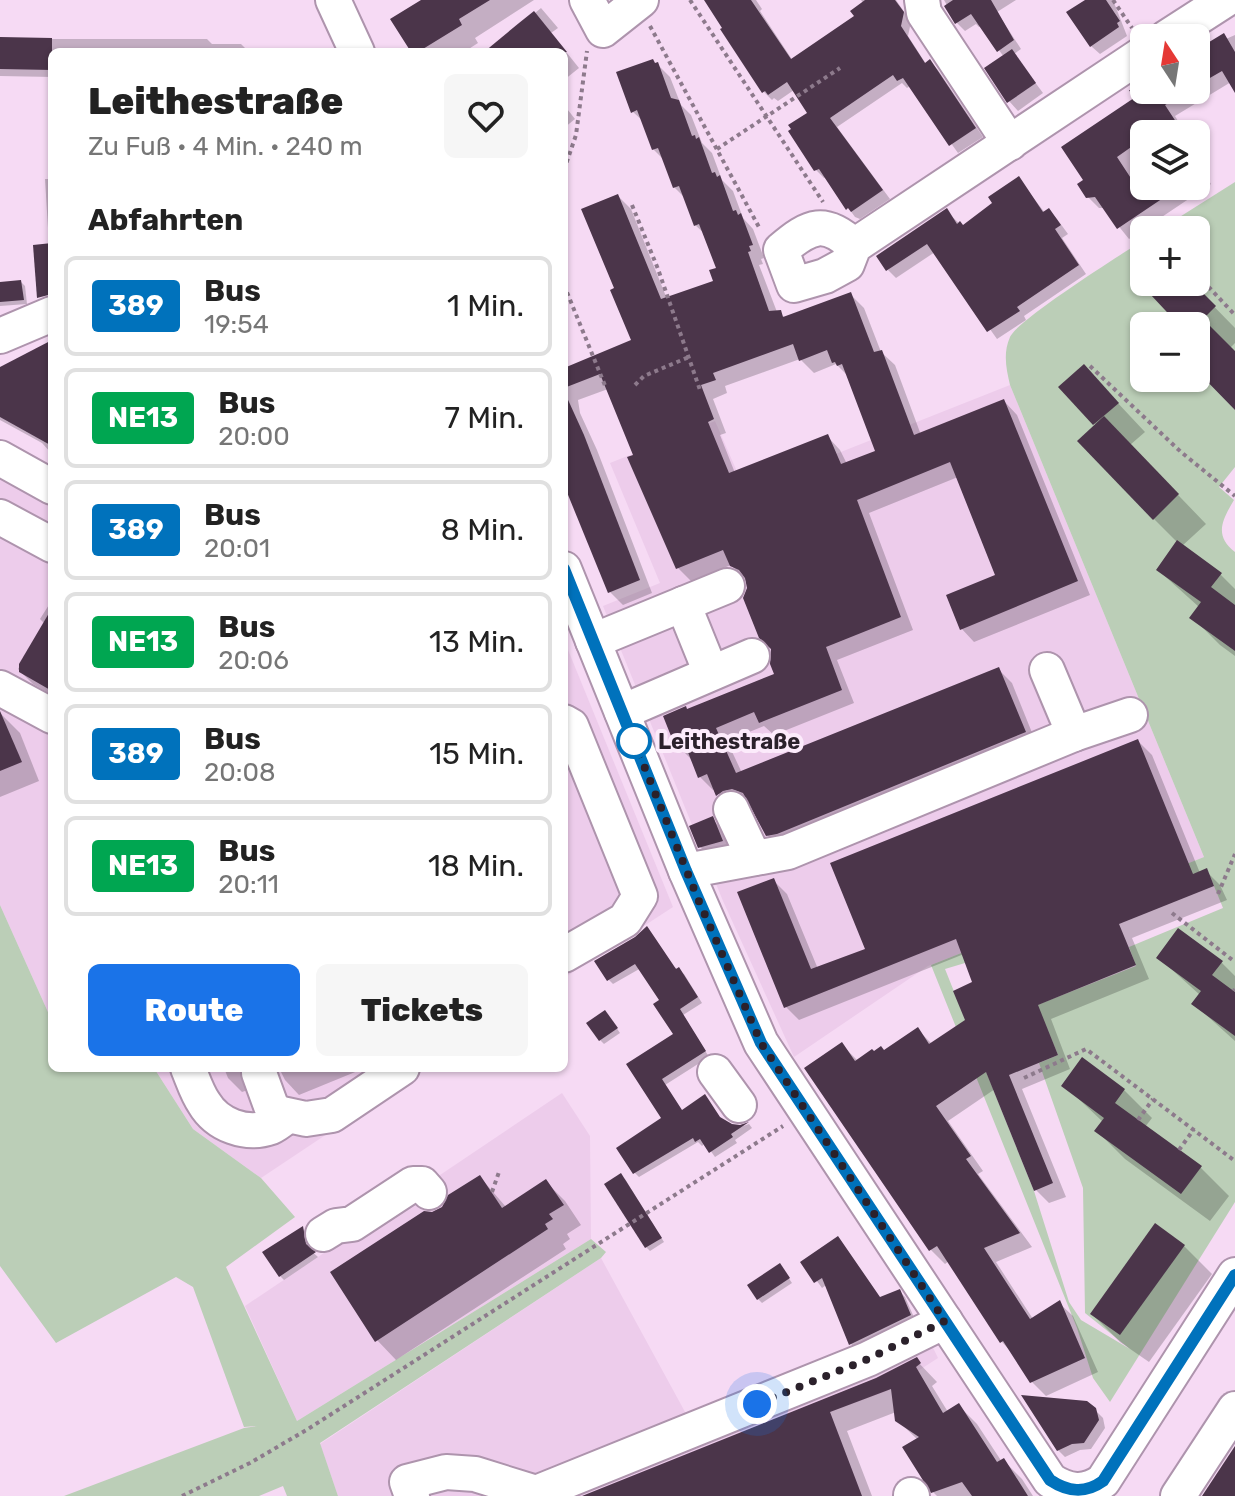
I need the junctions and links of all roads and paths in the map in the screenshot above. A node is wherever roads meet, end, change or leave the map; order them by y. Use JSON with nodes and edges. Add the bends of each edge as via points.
{"nodes":[{"id":1,"x":333,"y":0,"type":"edge"},
{"id":2,"x":587,"y":0,"type":"edge"},
{"id":3,"x":690,"y":0,"type":"edge"},
{"id":4,"x":922,"y":0,"type":"edge"},
{"id":5,"x":1113,"y":0,"type":"edge"},
{"id":6,"x":1225,"y":0,"type":"edge"},
{"id":7,"x":639,"y":2,"type":"edge"},
{"id":8,"x":1134,"y":24,"type":"edge"},
{"id":9,"x":1182,"y":24,"type":"edge"},
{"id":10,"x":603,"y":30,"type":"junction"},
{"id":11,"x":355,"y":48,"type":"edge"},
{"id":12,"x":1130,"y":56,"type":"edge"},
{"id":13,"x":840,"y":68,"type":"dead end"},
{"id":14,"x":768,"y":116,"type":"junction"},
{"id":15,"x":1010,"y":143,"type":"junction"},
{"id":16,"x":717,"y":149,"type":"junction"},
{"id":17,"x":568,"y":158,"type":"edge"},
{"id":18,"x":632,"y":205,"type":"dead end"},
{"id":19,"x":841,"y":237,"type":"junction"},
{"id":20,"x":781,"y":250,"type":"junction"},
{"id":21,"x":1210,"y":288,"type":"edge"},
{"id":22,"x":568,"y":295,"type":"edge"},
{"id":23,"x":1235,"y":315,"type":"edge"},
{"id":24,"x":48,"y":316,"type":"edge"},
{"id":25,"x":0,"y":336,"type":"edge"},
{"id":26,"x":689,"y":357,"type":"junction"},
{"id":27,"x":1090,"y":366,"type":"dead end"},
{"id":28,"x":635,"y":385,"type":"dead end"},
{"id":29,"x":606,"y":388,"type":"dead end"},
{"id":30,"x":700,"y":390,"type":"dead end"},
{"id":31,"x":0,"y":458,"type":"edge"},
{"id":32,"x":48,"y":485,"type":"edge"},
{"id":33,"x":1235,"y":496,"type":"edge"},
{"id":34,"x":0,"y":517,"type":"edge"},
{"id":35,"x":48,"y":543,"type":"edge"},
{"id":36,"x":568,"y":579,"type":"edge"},
{"id":37,"x":727,"y":586,"type":"dead end"},
{"id":38,"x":683,"y":604,"type":"junction"},
{"id":39,"x":593,"y":641,"type":"junction"},
{"id":40,"x":752,"y":656,"type":"dead end"},
{"id":41,"x":1047,"y":670,"type":"dead end"},
{"id":42,"x":711,"y":673,"type":"junction"},
{"id":43,"x":0,"y":688,"type":"edge"},
{"id":44,"x":622,"y":712,"type":"junction"},
{"id":45,"x":48,"y":714,"type":"edge"},
{"id":46,"x":1130,"y":715,"type":"dead end"},
{"id":47,"x":568,"y":724,"type":"edge"},
{"id":48,"x":1074,"y":734,"type":"junction"},
{"id":49,"x":731,"y":809,"type":"dead end"},
{"id":50,"x":1235,"y":854,"type":"edge"},
{"id":51,"x":754,"y":858,"type":"junction"},
{"id":52,"x":686,"y":871,"type":"junction"},
{"id":53,"x":1218,"y":894,"type":"dead end"},
{"id":54,"x":1172,"y":913,"type":"dead end"},
{"id":55,"x":568,"y":953,"type":"edge"},
{"id":56,"x":1235,"y":962,"type":"edge"},
{"id":57,"x":1106,"y":1065,"type":"junction"},
{"id":58,"x":190,"y":1072,"type":"edge"},
{"id":59,"x":396,"y":1072,"type":"edge"},
{"id":60,"x":715,"y":1072,"type":"dead end"},
{"id":61,"x":1102,"y":1072,"type":"dead end"},
{"id":62,"x":259,"y":1073,"type":"dead end"},
{"id":63,"x":1024,"y":1078,"type":"dead end"},
{"id":64,"x":1153,"y":1099,"type":"junction"},
{"id":65,"x":739,"y":1105,"type":"dead end"},
{"id":66,"x":805,"y":1112,"type":"junction"},
{"id":67,"x":287,"y":1116,"type":"junction"},
{"id":68,"x":1138,"y":1120,"type":"dead end"},
{"id":69,"x":1194,"y":1129,"type":"junction"},
{"id":70,"x":1179,"y":1150,"type":"dead end"},
{"id":71,"x":1235,"y":1161,"type":"edge"},
{"id":72,"x":499,"y":1172,"type":"dead end"},
{"id":73,"x":429,"y":1192,"type":"dead end"},
{"id":74,"x":492,"y":1192,"type":"dead end"},
{"id":75,"x":323,"y":1234,"type":"dead end"},
{"id":76,"x":1235,"y":1275,"type":"edge"},
{"id":77,"x":945,"y":1321,"type":"junction"},
{"id":78,"x":1222,"y":1326,"type":"edge"},
{"id":79,"x":1235,"y":1409,"type":"edge"},
{"id":80,"x":1060,"y":1491,"type":"edge"},
{"id":81,"x":182,"y":1496,"type":"edge"},
{"id":82,"x":412,"y":1496,"type":"edge"},
{"id":83,"x":1178,"y":1496,"type":"edge"}],
"edges":[{"from":1,"to":11,"type":"street"},
{"from":2,"to":10,"type":"street"},
{"from":3,"to":14,"type":"path"},
{"from":4,"to":15,"type":"street","via":[[924,13]]},
{"from":5,"to":8,"type":"path"},
{"from":6,"to":9,"type":"street"},
{"from":7,"to":10,"type":"street"},
{"from":7,"to":16,"type":"path"},
{"from":10,"to":17,"type":"path","via":[[589,42]]},
{"from":12,"to":15,"type":"street"},
{"from":13,"to":14,"type":"path"},
{"from":14,"to":16,"type":"path"},
{"from":14,"to":19,"type":"path"},
{"from":15,"to":19,"type":"street"},
{"from":16,"to":20,"type":"path","via":[[768,244]]},
{"from":18,"to":26,"type":"path"},
{"from":19,"to":20,"type":"street","via":[[812,231]]},
{"from":19,"to":20,"type":"street","via":[[847,264],[794,285]]},
{"from":21,"to":23,"type":"path"},
{"from":22,"to":29,"type":"path"},
{"from":24,"to":25,"type":"street"},
{"from":26,"to":28,"type":"path"},
{"from":26,"to":30,"type":"path"},
{"from":27,"to":33,"type":"path"},
{"from":31,"to":32,"type":"street"},
{"from":34,"to":35,"type":"street"},
{"from":36,"to":39,"type":"street"},
{"from":37,"to":38,"type":"street"},
{"from":38,"to":39,"type":"street"},
{"from":38,"to":42,"type":"street"},
{"from":39,"to":44,"type":"street"},
{"from":40,"to":42,"type":"street"},
{"from":41,"to":48,"type":"street"},
{"from":42,"to":44,"type":"street"},
{"from":43,"to":45,"type":"street"},
{"from":44,"to":52,"type":"street"},
{"from":46,"to":48,"type":"street"},
{"from":47,"to":55,"type":"street","via":[[640,896],[625,920]]},
{"from":48,"to":51,"type":"street","via":[[788,852]]},
{"from":49,"to":51,"type":"street"},
{"from":50,"to":53,"type":"path"},
{"from":51,"to":52,"type":"street"},
{"from":52,"to":66,"type":"street","via":[[761,1043]]},
{"from":54,"to":56,"type":"path"},
{"from":57,"to":61,"type":"path"},
{"from":57,"to":63,"type":"path","via":[[1086,1049]]},
{"from":57,"to":64,"type":"path"},
{"from":58,"to":67,"type":"street","via":[[204,1103],[228,1125],[271,1127]]},
{"from":59,"to":67,"type":"street","via":[[332,1115]]},
{"from":60,"to":65,"type":"street"},
{"from":62,"to":67,"type":"street","via":[[271,1106]]},
{"from":64,"to":68,"type":"path"},
{"from":64,"to":69,"type":"path"},
{"from":66,"to":77,"type":"street"},
{"from":66,"to":81,"type":"path","via":[[308,1429]]},
{"from":69,"to":70,"type":"path"},
{"from":69,"to":71,"type":"path"},
{"from":72,"to":74,"type":"path"},
{"from":73,"to":75,"type":"street","via":[[422,1184],[413,1184],[352,1224]]},
{"from":76,"to":78,"type":"street"},
{"from":77,"to":80,"type":"street","via":[[1040,1469]]},
{"from":77,"to":82,"type":"street","via":[[868,1359],[536,1493],[475,1474],[446,1472],[407,1482]]},
{"from":78,"to":80,"type":"street","via":[[1103,1481]]},
{"from":79,"to":83,"type":"street"}]}
